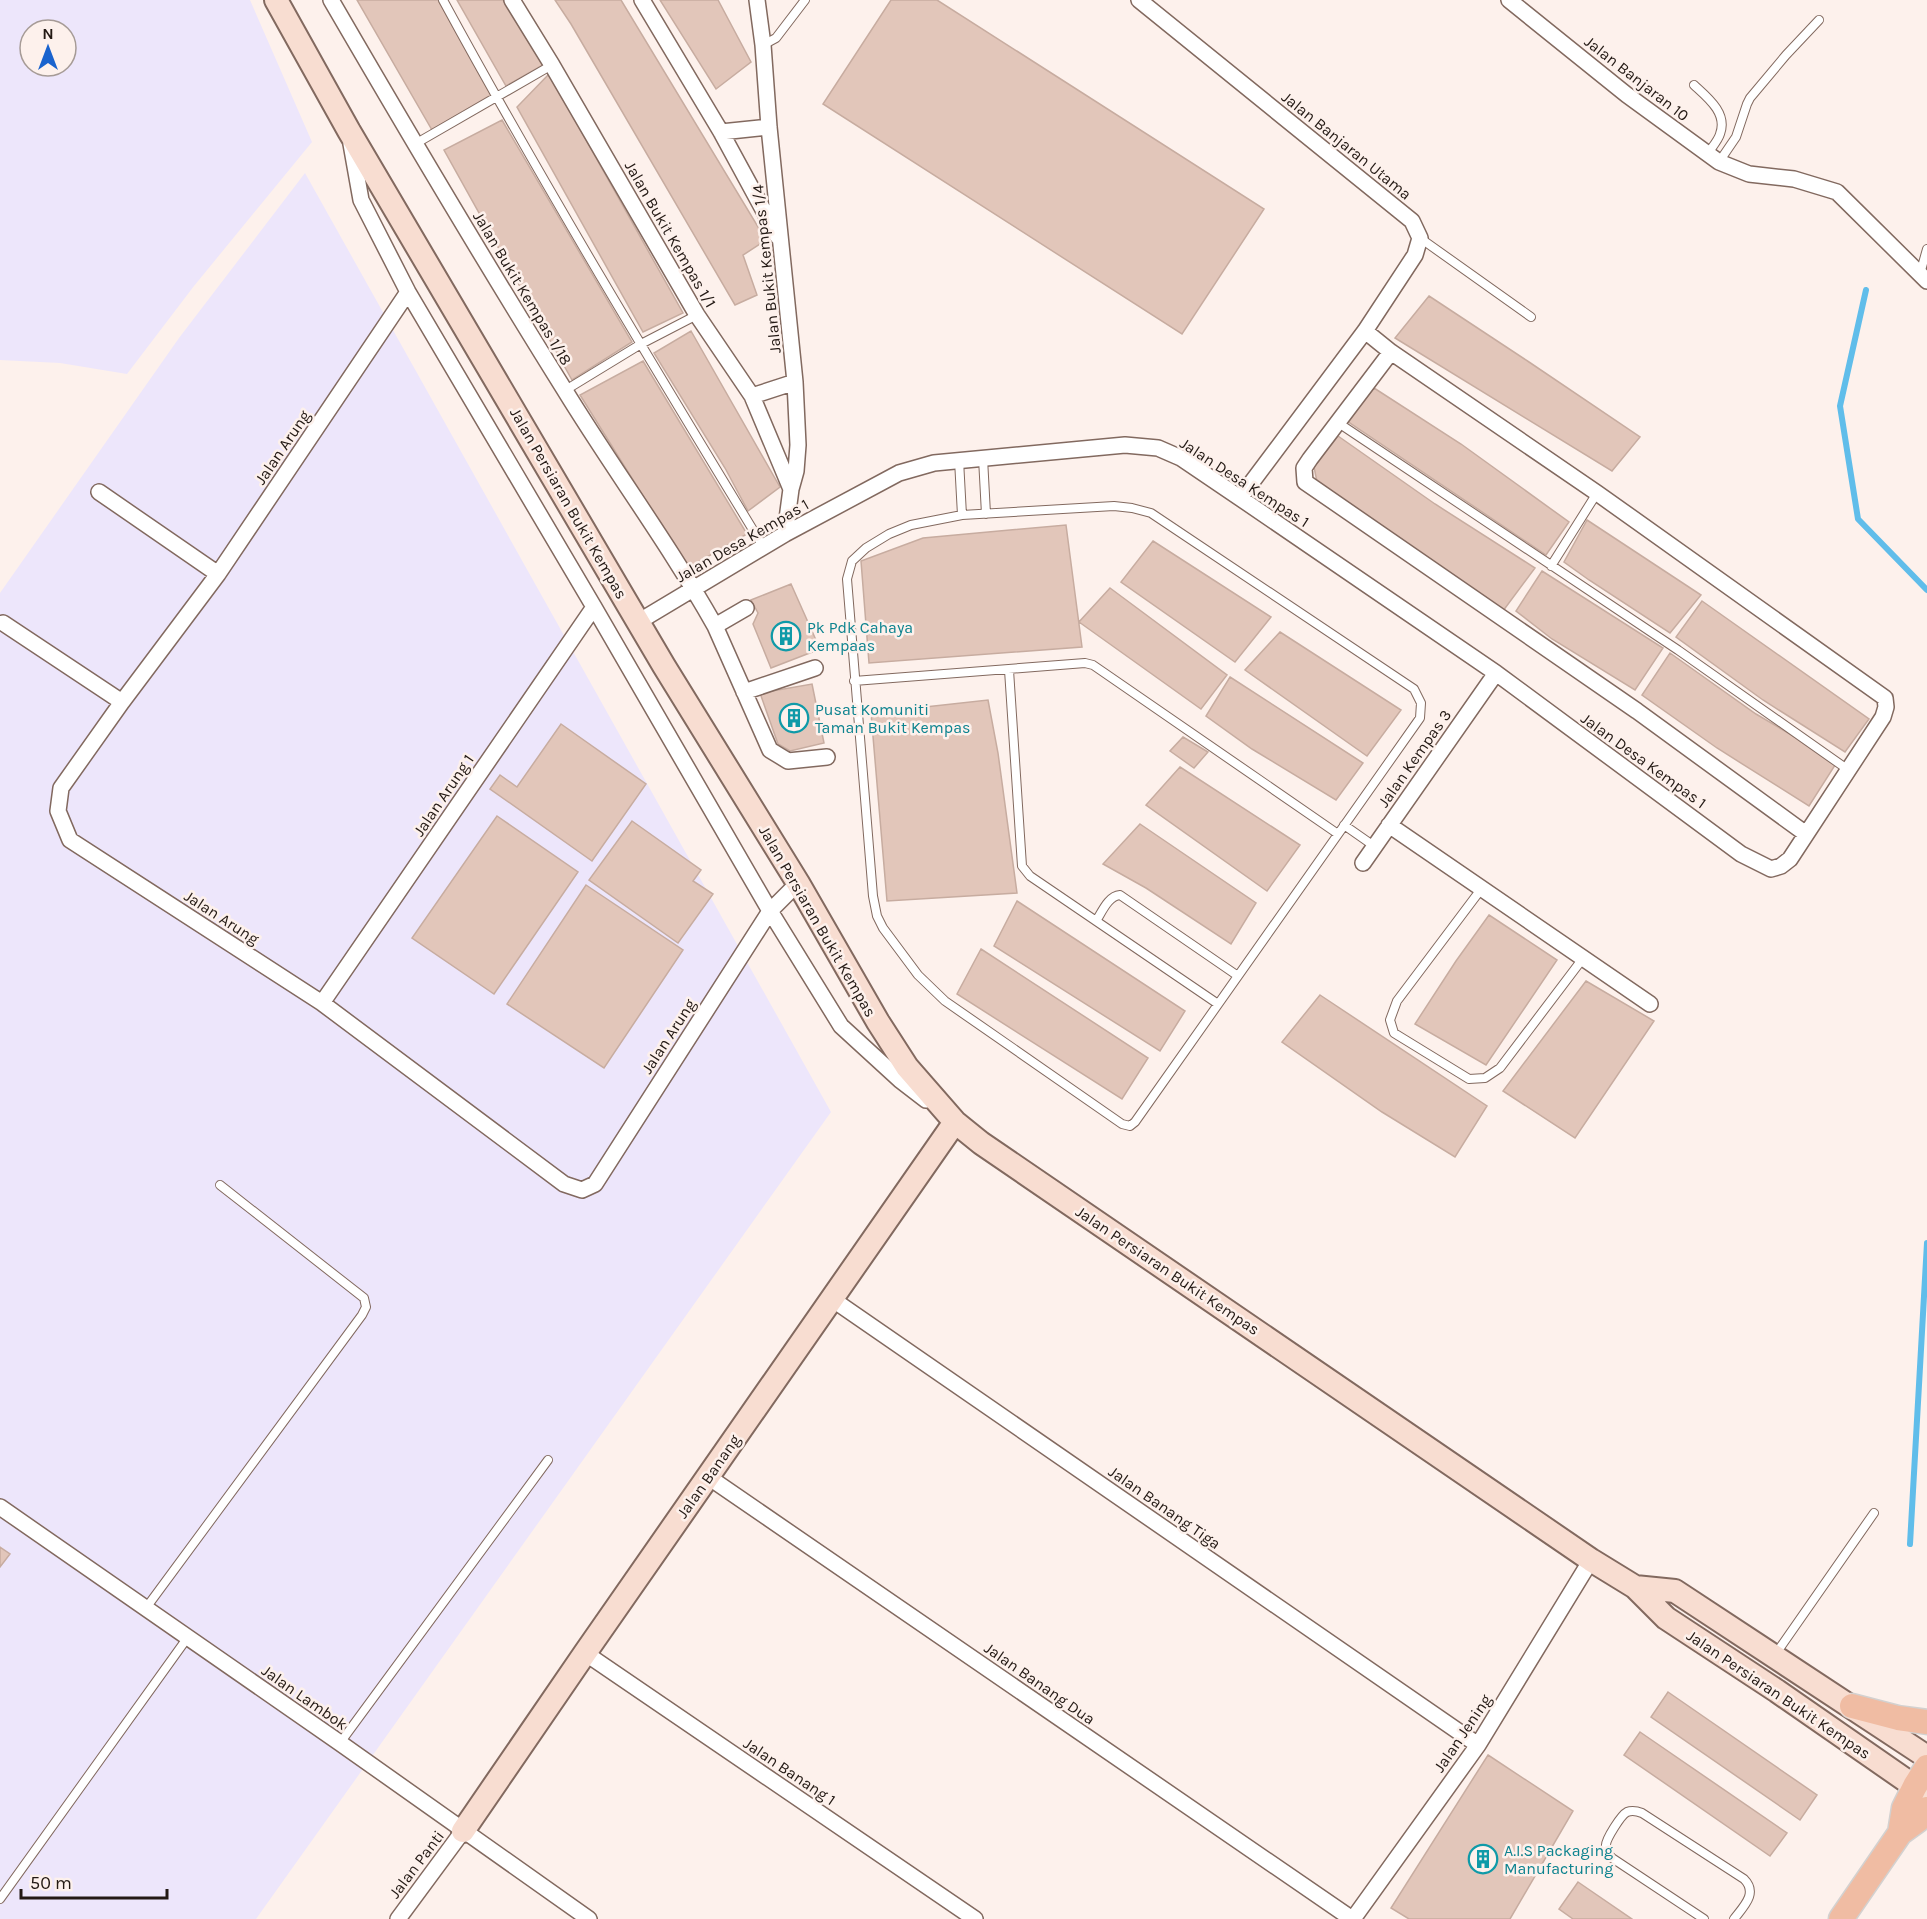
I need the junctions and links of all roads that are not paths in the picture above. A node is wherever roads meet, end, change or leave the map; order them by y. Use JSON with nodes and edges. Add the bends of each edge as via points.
{"nodes":[{"id":1,"x":276,"y":0,"type":"edge"},
{"id":2,"x":331,"y":0,"type":"edge"},
{"id":3,"x":443,"y":0,"type":"edge"},
{"id":4,"x":512,"y":0,"type":"edge"},
{"id":5,"x":642,"y":0,"type":"edge"},
{"id":6,"x":757,"y":0,"type":"edge"},
{"id":7,"x":805,"y":0,"type":"edge"},
{"id":8,"x":1139,"y":0,"type":"edge"},
{"id":9,"x":1513,"y":1,"type":"edge"},
{"id":10,"x":1819,"y":20,"type":"dead end"},
{"id":11,"x":763,"y":45,"type":"junction"},
{"id":12,"x":552,"y":65,"type":"junction"},
{"id":13,"x":1694,"y":85,"type":"dead end"},
{"id":14,"x":496,"y":98,"type":"junction"},
{"id":15,"x":769,"y":127,"type":"junction"},
{"id":16,"x":349,"y":131,"type":"junction"},
{"id":17,"x":721,"y":132,"type":"junction"},
{"id":18,"x":415,"y":144,"type":"junction"},
{"id":19,"x":1713,"y":159,"type":"junction"},
{"id":20,"x":1420,"y":238,"type":"junction"},
{"id":21,"x":782,"y":245,"type":"junction"},
{"id":22,"x":1927,"y":249,"type":"edge"},
{"id":23,"x":1924,"y":278,"type":"edge"},
{"id":24,"x":408,"y":292,"type":"junction"},
{"id":25,"x":697,"y":315,"type":"junction"},
{"id":26,"x":1530,"y":317,"type":"dead end"},
{"id":27,"x":1365,"y":331,"type":"junction"},
{"id":28,"x":641,"y":344,"type":"junction"},
{"id":29,"x":1391,"y":352,"type":"junction"},
{"id":30,"x":795,"y":382,"type":"junction"},
{"id":31,"x":564,"y":391,"type":"junction"},
{"id":32,"x":752,"y":396,"type":"junction"},
{"id":33,"x":1337,"y":422,"type":"junction"},
{"id":34,"x":983,"y":458,"type":"junction"},
{"id":35,"x":960,"y":460,"type":"junction"},
{"id":36,"x":791,"y":489,"type":"junction"},
{"id":37,"x":99,"y":492,"type":"dead end"},
{"id":38,"x":1597,"y":493,"type":"junction"},
{"id":39,"x":1240,"y":498,"type":"junction"},
{"id":40,"x":986,"y":514,"type":"junction"},
{"id":41,"x":962,"y":515,"type":"junction"},
{"id":42,"x":785,"y":534,"type":"junction"},
{"id":43,"x":764,"y":548,"type":"junction"},
{"id":44,"x":1551,"y":566,"type":"junction"},
{"id":45,"x":218,"y":574,"type":"junction"},
{"id":46,"x":694,"y":589,"type":"junction"},
{"id":47,"x":594,"y":607,"type":"junction"},
{"id":48,"x":746,"y":608,"type":"dead end"},
{"id":49,"x":638,"y":622,"type":"junction"},
{"id":50,"x":3,"y":623,"type":"dead end"},
{"id":51,"x":716,"y":626,"type":"junction"},
{"id":52,"x":815,"y":668,"type":"dead end"},
{"id":53,"x":1009,"y":670,"type":"junction"},
{"id":54,"x":1496,"y":673,"type":"junction"},
{"id":55,"x":855,"y":681,"type":"junction"},
{"id":56,"x":744,"y":692,"type":"junction"},
{"id":57,"x":122,"y":702,"type":"junction"},
{"id":58,"x":827,"y":757,"type":"dead end"},
{"id":59,"x":1847,"y":769,"type":"junction"},
{"id":60,"x":1344,"y":825,"type":"junction"},
{"id":61,"x":1389,"y":825,"type":"junction"},
{"id":62,"x":1338,"y":834,"type":"junction"},
{"id":63,"x":1806,"y":834,"type":"junction"},
{"id":64,"x":1374,"y":846,"type":"junction"},
{"id":65,"x":1363,"y":863,"type":"dead end"},
{"id":66,"x":798,"y":883,"type":"junction"},
{"id":67,"x":1482,"y":888,"type":"junction"},
{"id":68,"x":770,"y":911,"type":"junction"},
{"id":69,"x":1096,"y":921,"type":"junction"},
{"id":70,"x":1584,"y":957,"type":"junction"},
{"id":71,"x":1238,"y":975,"type":"junction"},
{"id":72,"x":322,"y":1003,"type":"junction"},
{"id":73,"x":1218,"y":1004,"type":"junction"},
{"id":74,"x":1650,"y":1004,"type":"dead end"},
{"id":75,"x":955,"y":1122,"type":"junction"},
{"id":76,"x":220,"y":1185,"type":"dead end"},
{"id":77,"x":832,"y":1299,"type":"junction"},
{"id":78,"x":548,"y":1460,"type":"dead end"},
{"id":79,"x":707,"y":1476,"type":"junction"},
{"id":80,"x":0,"y":1507,"type":"edge"},
{"id":81,"x":1874,"y":1513,"type":"dead end"},
{"id":82,"x":1592,"y":1560,"type":"junction"},
{"id":83,"x":1635,"y":1587,"type":"junction"},
{"id":84,"x":146,"y":1608,"type":"junction"},
{"id":85,"x":188,"y":1637,"type":"junction"},
{"id":86,"x":585,"y":1653,"type":"junction"},
{"id":87,"x":1774,"y":1656,"type":"junction"},
{"id":88,"x":1852,"y":1706,"type":"junction"},
{"id":89,"x":1927,"y":1722,"type":"edge"},
{"id":90,"x":340,"y":1743,"type":"junction"},
{"id":91,"x":1478,"y":1745,"type":"junction"},
{"id":92,"x":1927,"y":1757,"type":"edge"},
{"id":93,"x":1923,"y":1783,"type":"edge"},
{"id":94,"x":1927,"y":1809,"type":"edge"},
{"id":95,"x":463,"y":1831,"type":"junction"},
{"id":96,"x":1900,"y":1833,"type":"junction"},
{"id":97,"x":0,"y":1899,"type":"edge"},
{"id":98,"x":398,"y":1919,"type":"edge"},
{"id":99,"x":589,"y":1919,"type":"edge"},
{"id":100,"x":975,"y":1919,"type":"edge"},
{"id":101,"x":1352,"y":1919,"type":"edge"},
{"id":102,"x":1704,"y":1919,"type":"edge"},
{"id":103,"x":1734,"y":1919,"type":"edge"},
{"id":104,"x":1841,"y":1919,"type":"edge"}],
"edges":[{"from":1,"to":16,"type":"street","name":"Jalan Persiaran Bukit Kempas"},
{"from":2,"to":18,"type":"street","name":"Jalan Bukit Kempas 1/18"},
{"from":3,"to":14,"type":"lane"},
{"from":4,"to":12,"type":"street","name":"Jalan Bukit Kempas 1/1"},
{"from":5,"to":17,"type":"street"},
{"from":6,"to":11,"type":"street","name":"Jalan Bukit Kempas 1/4"},
{"from":7,"to":11,"type":"lane","via":[[776,38]]},
{"from":8,"to":20,"type":"street","name":"Jalan Banjaran Utama","via":[[1412,221]]},
{"from":9,"to":19,"type":"street","name":"Jalan Banjaran 10","via":[[1627,95]]},
{"from":10,"to":19,"type":"lane","via":[[1750,98],[1736,137]]},
{"from":11,"to":15,"type":"street","name":"Jalan Bukit Kempas 1/4"},
{"from":12,"to":14,"type":"lane"},
{"from":12,"to":25,"type":"street","name":"Jalan Bukit Kempas 1/1"},
{"from":13,"to":19,"type":"lane","via":[[1716,105],[1721,122]]},
{"from":14,"to":18,"type":"lane"},
{"from":14,"to":28,"type":"lane"},
{"from":15,"to":17,"type":"street"},
{"from":15,"to":21,"type":"street","name":"Jalan Bukit Kempas 1/4"},
{"from":16,"to":24,"type":"street","via":[[361,200]]},
{"from":16,"to":49,"type":"street","name":"Jalan Persiaran Bukit Kempas"},
{"from":17,"to":21,"type":"street"},
{"from":18,"to":31,"type":"street","name":"Jalan Bukit Kempas 1/18"},
{"from":19,"to":23,"type":"street","name":"Jalan Banjaran 10","via":[[1749,174],[1794,179],[1837,192]]},
{"from":20,"to":26,"type":"lane"},
{"from":20,"to":27,"type":"street","via":[[1415,255]]},
{"from":21,"to":30,"type":"street","name":"Jalan Bukit Kempas 1/4"},
{"from":22,"to":23,"type":"lane"},
{"from":24,"to":45,"type":"street","name":"Jalan Arung"},
{"from":24,"to":47,"type":"street"},
{"from":25,"to":28,"type":"lane"},
{"from":25,"to":32,"type":"street","name":"Jalan Bukit Kempas 1/1"},
{"from":27,"to":29,"type":"street"},
{"from":27,"to":39,"type":"street"},
{"from":28,"to":31,"type":"lane"},
{"from":28,"to":43,"type":"lane"},
{"from":29,"to":33,"type":"street"},
{"from":29,"to":38,"type":"street"},
{"from":30,"to":32,"type":"street"},
{"from":30,"to":36,"type":"street","name":"Jalan Bukit Kempas 1/4","via":[[798,446]]},
{"from":31,"to":46,"type":"street","name":"Jalan Bukit Kempas 1/18"},
{"from":32,"to":36,"type":"street","name":"Jalan Bukit Kempas 1/1"},
{"from":33,"to":44,"type":"lane"},
{"from":33,"to":63,"type":"street","via":[[1304,468],[1305,482],[1637,711]]},
{"from":34,"to":35,"type":"street","name":"Jalan Desa Kempas 1"},
{"from":34,"to":39,"type":"street","name":"Jalan Desa Kempas 1","via":[[1125,446],[1158,448]]},
{"from":34,"to":40,"type":"lane"},
{"from":35,"to":41,"type":"lane"},
{"from":35,"to":42,"type":"street","name":"Jalan Desa Kempas 1","via":[[899,474]]},
{"from":36,"to":42,"type":"street","name":"Jalan Bukit Kempas 1/4"},
{"from":37,"to":45,"type":"street"},
{"from":38,"to":44,"type":"lane"},
{"from":38,"to":59,"type":"street","via":[[1885,698],[1883,717]]},
{"from":39,"to":54,"type":"street","name":"Jalan Desa Kempas 1"},
{"from":40,"to":41,"type":"lane"},
{"from":40,"to":60,"type":"lane","via":[[1114,506],[1151,513],[1414,689],[1421,703],[1420,718]]},
{"from":41,"to":55,"type":"lane","via":[[910,525],[866,548],[852,561],[847,579]]},
{"from":42,"to":43,"type":"street","name":"Jalan Desa Kempas 1"},
{"from":43,"to":46,"type":"street","name":"Jalan Desa Kempas 1"},
{"from":44,"to":59,"type":"lane"},
{"from":45,"to":57,"type":"street","name":"Jalan Arung"},
{"from":46,"to":49,"type":"street","name":"Jalan Desa Kempas 1"},
{"from":46,"to":51,"type":"street","name":"Jalan Bukit Kempas 1/18"},
{"from":47,"to":68,"type":"street"},
{"from":47,"to":72,"type":"street","name":"Jalan Arung 1"},
{"from":48,"to":51,"type":"street"},
{"from":49,"to":66,"type":"street","name":"Jalan Persiaran Bukit Kempas"},
{"from":50,"to":57,"type":"street"},
{"from":51,"to":56,"type":"street","name":"Jalan Bukit Kempas 1/18"},
{"from":52,"to":56,"type":"street"},
{"from":53,"to":55,"type":"lane"},
{"from":53,"to":62,"type":"lane","via":[[1093,665]]},
{"from":53,"to":69,"type":"lane","via":[[1022,866],[1030,876]]},
{"from":54,"to":61,"type":"street","name":"Jalan Kempas 3"},
{"from":54,"to":63,"type":"street","name":"Jalan Desa Kempas 1","via":[[1741,854],[1771,869],[1781,866]]},
{"from":55,"to":73,"type":"lane","via":[[877,916],[918,975],[945,1001],[1130,1126]]},
{"from":56,"to":58,"type":"street","name":"Jalan Bukit Kempas 1/18","via":[[770,750],[788,761]]},
{"from":57,"to":72,"type":"street","name":"Jalan Arung","via":[[62,788],[58,811],[70,840]]},
{"from":59,"to":63,"type":"street"},
{"from":60,"to":62,"type":"lane"},
{"from":60,"to":64,"type":"lane"},
{"from":61,"to":64,"type":"street","name":"Jalan Kempas 3"},
{"from":61,"to":67,"type":"street"},
{"from":62,"to":71,"type":"lane"},
{"from":64,"to":65,"type":"street","name":"Jalan Kempas 3"},
{"from":66,"to":68,"type":"street","name":"Jalan Arung"},
{"from":66,"to":75,"type":"street","name":"Jalan Persiaran Bukit Kempas","via":[[901,1058]]},
{"from":67,"to":70,"type":"street"},
{"from":67,"to":70,"type":"lane","via":[[1397,1001],[1390,1020],[1394,1032],[1469,1079],[1485,1078],[1500,1068]]},
{"from":68,"to":72,"type":"street","name":"Jalan Arung","via":[[595,1184],[582,1190],[564,1185]]},
{"from":68,"to":75,"type":"street","via":[[841,1026],[900,1080]]},
{"from":69,"to":71,"type":"lane","via":[[1112,898],[1120,895]]},
{"from":69,"to":73,"type":"lane"},
{"from":70,"to":74,"type":"street"},
{"from":71,"to":73,"type":"lane"},
{"from":75,"to":77,"type":"street","name":"Jalan Banang"},
{"from":75,"to":82,"type":"street","name":"Jalan Persiaran Bukit Kempas"},
{"from":76,"to":84,"type":"lane","via":[[364,1298],[366,1307]]},
{"from":77,"to":79,"type":"street","name":"Jalan Banang"},
{"from":77,"to":91,"type":"street","name":"Jalan Banang Tiga"},
{"from":78,"to":90,"type":"lane"},
{"from":79,"to":86,"type":"street","name":"Jalan Banang"},
{"from":79,"to":101,"type":"street","name":"Jalan Banang Dua"},
{"from":80,"to":84,"type":"street","name":"Jalan Lambok"},
{"from":81,"to":87,"type":"lane"},
{"from":82,"to":83,"type":"street","name":"Jalan Persiaran Bukit Kempas"},
{"from":82,"to":91,"type":"street","name":"Jalan Jening"},
{"from":83,"to":87,"type":"street","name":"Jalan Persiaran Bukit Kempas","via":[[1675,1591]]},
{"from":83,"to":93,"type":"street","name":"Jalan Persiaran Bukit Kempas","via":[[1666,1618]]},
{"from":84,"to":85,"type":"street","name":"Jalan Lambok"},
{"from":85,"to":90,"type":"street","name":"Jalan Lambok"},
{"from":85,"to":97,"type":"lane"},
{"from":86,"to":95,"type":"street","name":"Jalan Banang"},
{"from":86,"to":100,"type":"street","name":"Jalan Banang 1"},
{"from":87,"to":88,"type":"street","name":"Jalan Persiaran Bukit Kempas"},
{"from":88,"to":89,"type":"main road"},
{"from":88,"to":92,"type":"street","name":"Jalan Persiaran Bukit Kempas"},
{"from":90,"to":95,"type":"street","name":"Jalan Lambok"},
{"from":91,"to":101,"type":"street","name":"Jalan Jening"},
{"from":93,"to":96,"type":"main road","via":[[1904,1808]]},
{"from":94,"to":96,"type":"main road"},
{"from":95,"to":98,"type":"street","name":"Jalan Panti"},
{"from":95,"to":99,"type":"street","name":"Jalan Lambok"},
{"from":96,"to":104,"type":"main road"},
{"from":102,"to":103,"type":"lane","via":[[1607,1853],[1608,1839],[1627,1812],[1642,1813],[1750,1884],[1749,1899]]}]}
